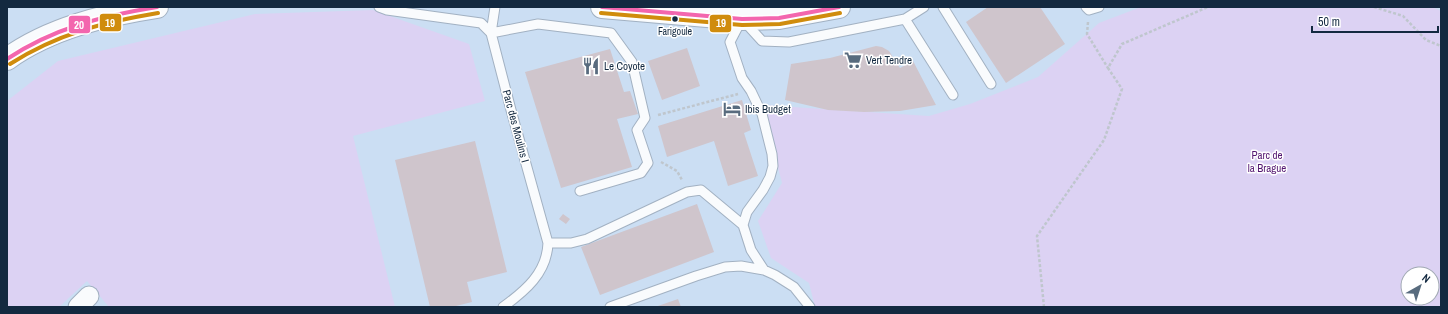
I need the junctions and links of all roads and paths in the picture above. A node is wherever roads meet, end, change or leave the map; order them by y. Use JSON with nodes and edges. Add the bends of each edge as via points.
{"nodes":[{"id":1,"x":157,"y":7,"type":"edge"},
{"id":2,"x":379,"y":7,"type":"edge"},
{"id":3,"x":495,"y":7,"type":"edge"},
{"id":4,"x":602,"y":7,"type":"edge"},
{"id":5,"x":839,"y":7,"type":"edge"},
{"id":6,"x":924,"y":7,"type":"edge"},
{"id":7,"x":943,"y":7,"type":"edge"},
{"id":8,"x":1099,"y":7,"type":"edge"},
{"id":9,"x":1208,"y":7,"type":"edge"},
{"id":10,"x":1374,"y":7,"type":"edge"},
{"id":11,"x":1088,"y":9,"type":"edge"},
{"id":12,"x":742,"y":19,"type":"junction"},
{"id":13,"x":905,"y":19,"type":"junction"},
{"id":14,"x":491,"y":33,"type":"junction"},
{"id":15,"x":1441,"y":46,"type":"edge"},
{"id":16,"x":7,"y":59,"type":"edge"},
{"id":17,"x":1108,"y":68,"type":"junction"},
{"id":18,"x":991,"y":84,"type":"dead end"},
{"id":19,"x":751,"y":91,"type":"junction"},
{"id":20,"x":953,"y":95,"type":"dead end"},
{"id":21,"x":667,"y":112,"type":"dead end"},
{"id":22,"x":648,"y":163,"type":"junction"},
{"id":23,"x":580,"y":191,"type":"dead end"},
{"id":24,"x":687,"y":192,"type":"junction"},
{"id":25,"x":743,"y":225,"type":"junction"},
{"id":26,"x":548,"y":243,"type":"junction"},
{"id":27,"x":764,"y":270,"type":"junction"},
{"id":28,"x":503,"y":307,"type":"edge"},
{"id":29,"x":610,"y":307,"type":"edge"},
{"id":30,"x":810,"y":307,"type":"edge"},
{"id":31,"x":1044,"y":307,"type":"edge"}],
"edges":[{"from":1,"to":16,"type":"main road","via":[[129,11],[59,31]]},
{"from":2,"to":14,"type":"lane","via":[[481,23]]},
{"from":3,"to":14,"type":"lane","name":"Parc des Moulins I"},
{"from":4,"to":12,"type":"main road"},
{"from":5,"to":12,"type":"main road","via":[[779,18]]},
{"from":6,"to":13,"type":"lane"},
{"from":7,"to":18,"type":"lane"},
{"from":8,"to":11,"type":"lane"},
{"from":9,"to":17,"type":"path","via":[[1122,44]]},
{"from":10,"to":15,"type":"path","via":[[1403,16],[1426,40]]},
{"from":11,"to":17,"type":"path","via":[[1087,34]]},
{"from":12,"to":13,"type":"lane","via":[[762,41],[789,42]]},
{"from":12,"to":19,"type":"lane","via":[[730,42],[742,78]]},
{"from":13,"to":20,"type":"lane"},
{"from":14,"to":22,"type":"lane","via":[[538,24],[611,33],[632,62],[645,118],[637,130]]},
{"from":14,"to":26,"type":"lane","name":"Parc des Moulins I"},
{"from":17,"to":31,"type":"path","via":[[1122,89],[1104,140],[1037,236]]},
{"from":19,"to":21,"type":"path"},
{"from":19,"to":25,"type":"lane","via":[[762,114],[773,166],[763,190],[747,212]]},
{"from":22,"to":23,"type":"lane","via":[[641,173]]},
{"from":22,"to":24,"type":"path","via":[[660,161],[678,171]]},
{"from":24,"to":25,"type":"lane","via":[[701,190]]},
{"from":24,"to":26,"type":"lane","via":[[587,239],[571,243]]},
{"from":25,"to":27,"type":"lane","via":[[751,250]]},
{"from":26,"to":28,"type":"lane","name":"Parc des Moulins I","via":[[540,271],[532,282]]},
{"from":27,"to":29,"type":"lane","via":[[741,266],[726,267]]},
{"from":27,"to":30,"type":"lane","via":[[794,287]]}]}
